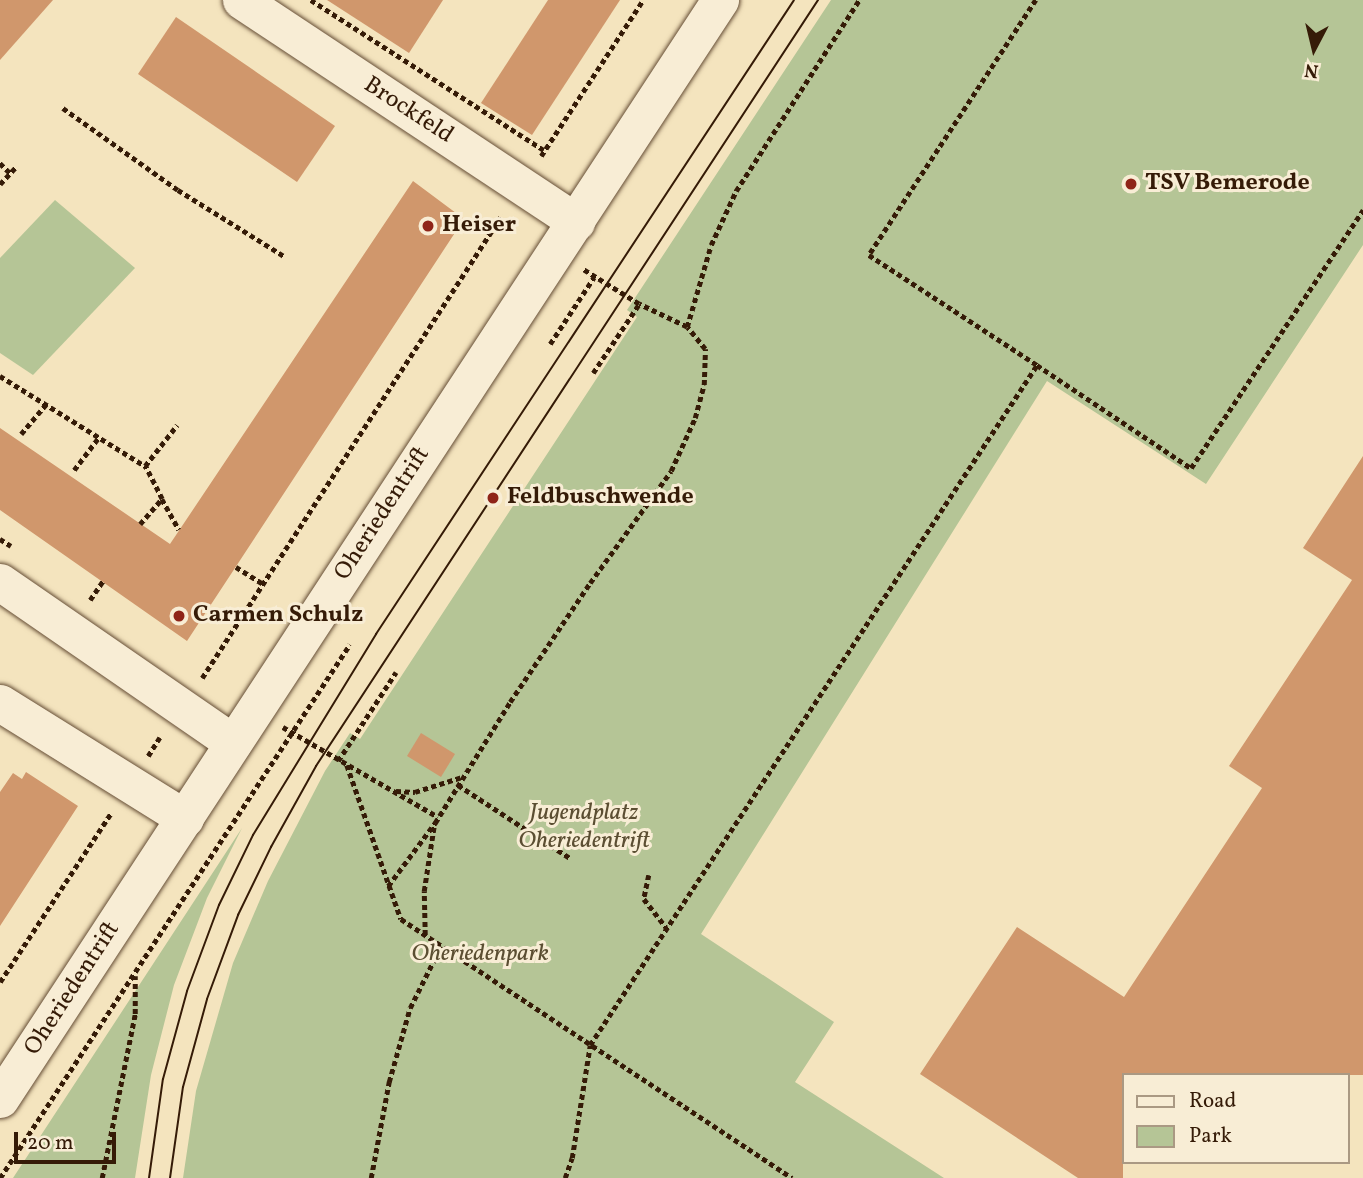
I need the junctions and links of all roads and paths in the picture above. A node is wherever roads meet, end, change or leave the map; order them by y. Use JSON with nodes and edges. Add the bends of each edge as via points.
{"nodes":[{"id":1,"x":241,"y":0,"type":"edge"},
{"id":2,"x":311,"y":0,"type":"edge"},
{"id":3,"x":643,"y":0,"type":"edge"},
{"id":4,"x":720,"y":0,"type":"edge"},
{"id":5,"x":859,"y":0,"type":"edge"},
{"id":6,"x":1036,"y":0,"type":"edge"},
{"id":7,"x":63,"y":108,"type":"dead end"},
{"id":8,"x":544,"y":150,"type":"junction"},
{"id":9,"x":0,"y":163,"type":"edge"},
{"id":10,"x":17,"y":166,"type":"dead end"},
{"id":11,"x":10,"y":173,"type":"junction"},
{"id":12,"x":0,"y":184,"type":"edge"},
{"id":13,"x":522,"y":186,"type":"junction"},
{"id":14,"x":1363,"y":211,"type":"edge"},
{"id":15,"x":576,"y":222,"type":"junction"},
{"id":16,"x":284,"y":256,"type":"dead end"},
{"id":17,"x":639,"y":304,"type":"junction"},
{"id":18,"x":687,"y":327,"type":"junction"},
{"id":19,"x":550,"y":344,"type":"dead end"},
{"id":20,"x":1037,"y":365,"type":"junction"},
{"id":21,"x":593,"y":373,"type":"dead end"},
{"id":22,"x":0,"y":376,"type":"edge"},
{"id":23,"x":46,"y":404,"type":"junction"},
{"id":24,"x":177,"y":425,"type":"dead end"},
{"id":25,"x":21,"y":434,"type":"dead end"},
{"id":26,"x":99,"y":437,"type":"junction"},
{"id":27,"x":145,"y":466,"type":"junction"},
{"id":28,"x":74,"y":470,"type":"dead end"},
{"id":29,"x":162,"y":499,"type":"junction"},
{"id":30,"x":140,"y":524,"type":"dead end"},
{"id":31,"x":179,"y":530,"type":"dead end"},
{"id":32,"x":236,"y":567,"type":"dead end"},
{"id":33,"x":0,"y":582,"type":"edge"},
{"id":34,"x":263,"y":584,"type":"junction"},
{"id":35,"x":349,"y":644,"type":"dead end"},
{"id":36,"x":396,"y":672,"type":"dead end"},
{"id":37,"x":0,"y":703,"type":"edge"},
{"id":38,"x":181,"y":708,"type":"junction"},
{"id":39,"x":292,"y":732,"type":"junction"},
{"id":40,"x":233,"y":743,"type":"junction"},
{"id":41,"x":338,"y":761,"type":"junction"},
{"id":42,"x":347,"y":765,"type":"junction"},
{"id":43,"x":463,"y":777,"type":"junction"},
{"id":44,"x":130,"y":784,"type":"junction"},
{"id":45,"x":458,"y":785,"type":"junction"},
{"id":46,"x":395,"y":791,"type":"junction"},
{"id":47,"x":438,"y":817,"type":"junction"},
{"id":48,"x":185,"y":818,"type":"junction"},
{"id":49,"x":435,"y":823,"type":"junction"},
{"id":50,"x":570,"y":858,"type":"dead end"},
{"id":51,"x":649,"y":875,"type":"dead end"},
{"id":52,"x":388,"y":886,"type":"junction"},
{"id":53,"x":666,"y":927,"type":"junction"},
{"id":54,"x":425,"y":936,"type":"junction"},
{"id":55,"x":441,"y":946,"type":"junction"},
{"id":56,"x":135,"y":974,"type":"junction"},
{"id":57,"x":0,"y":982,"type":"edge"},
{"id":58,"x":590,"y":1045,"type":"junction"},
{"id":59,"x":0,"y":1099,"type":"edge"},
{"id":60,"x":1,"y":1178,"type":"edge"},
{"id":61,"x":102,"y":1178,"type":"edge"},
{"id":62,"x":371,"y":1178,"type":"edge"},
{"id":63,"x":565,"y":1178,"type":"edge"},
{"id":64,"x":792,"y":1178,"type":"edge"}],
"edges":[{"from":1,"to":13,"type":"street","name":"Brockfeld"},
{"from":2,"to":8,"type":"path"},
{"from":3,"to":8,"type":"path"},
{"from":4,"to":15,"type":"street","name":"Oheriedentrift"},
{"from":5,"to":18,"type":"path","via":[[736,191],[711,245]]},
{"from":6,"to":20,"type":"path","via":[[869,255]]},
{"from":7,"to":16,"type":"path","via":[[178,190]]},
{"from":8,"to":13,"type":"path"},
{"from":9,"to":11,"type":"path"},
{"from":10,"to":11,"type":"path"},
{"from":11,"to":12,"type":"path"},
{"from":13,"to":15,"type":"street","name":"Brockfeld"},
{"from":13,"to":34,"type":"path"},
{"from":14,"to":20,"type":"path","via":[[1191,467]]},
{"from":15,"to":40,"type":"street","name":"Oheriedentrift"},
{"from":17,"to":18,"type":"path"},
{"from":17,"to":19,"type":"path","via":[[593,277]]},
{"from":17,"to":21,"type":"path"},
{"from":18,"to":43,"type":"path","via":[[705,349],[704,385],[671,471],[590,583]]},
{"from":20,"to":53,"type":"path"},
{"from":22,"to":23,"type":"path"},
{"from":23,"to":25,"type":"path"},
{"from":23,"to":26,"type":"path"},
{"from":24,"to":27,"type":"path"},
{"from":26,"to":27,"type":"path"},
{"from":26,"to":28,"type":"path"},
{"from":27,"to":29,"type":"path"},
{"from":29,"to":30,"type":"path"},
{"from":29,"to":31,"type":"path"},
{"from":32,"to":34,"type":"path"},
{"from":33,"to":38,"type":"street"},
{"from":34,"to":38,"type":"path"},
{"from":35,"to":39,"type":"path"},
{"from":36,"to":41,"type":"path"},
{"from":37,"to":44,"type":"street"},
{"from":38,"to":40,"type":"street"},
{"from":38,"to":44,"type":"path"},
{"from":39,"to":41,"type":"path"},
{"from":39,"to":56,"type":"path"},
{"from":40,"to":48,"type":"street","name":"Oheriedentrift"},
{"from":41,"to":42,"type":"path"},
{"from":42,"to":46,"type":"path"},
{"from":42,"to":52,"type":"path"},
{"from":43,"to":45,"type":"path"},
{"from":43,"to":46,"type":"path","via":[[415,792]]},
{"from":44,"to":48,"type":"street"},
{"from":44,"to":57,"type":"path"},
{"from":45,"to":47,"type":"path"},
{"from":45,"to":50,"type":"path"},
{"from":46,"to":47,"type":"path"},
{"from":47,"to":49,"type":"path"},
{"from":48,"to":59,"type":"street","name":"Oheriedentrift"},
{"from":49,"to":52,"type":"path"},
{"from":49,"to":54,"type":"path","via":[[425,870]]},
{"from":51,"to":53,"type":"path","via":[[644,899]]},
{"from":52,"to":54,"type":"path","via":[[401,919]]},
{"from":53,"to":58,"type":"path"},
{"from":54,"to":55,"type":"path"},
{"from":55,"to":58,"type":"path"},
{"from":55,"to":62,"type":"path","via":[[410,1008],[388,1082]]},
{"from":56,"to":60,"type":"path"},
{"from":56,"to":61,"type":"path","via":[[135,1014]]},
{"from":58,"to":63,"type":"path"},
{"from":58,"to":64,"type":"path"}]}
